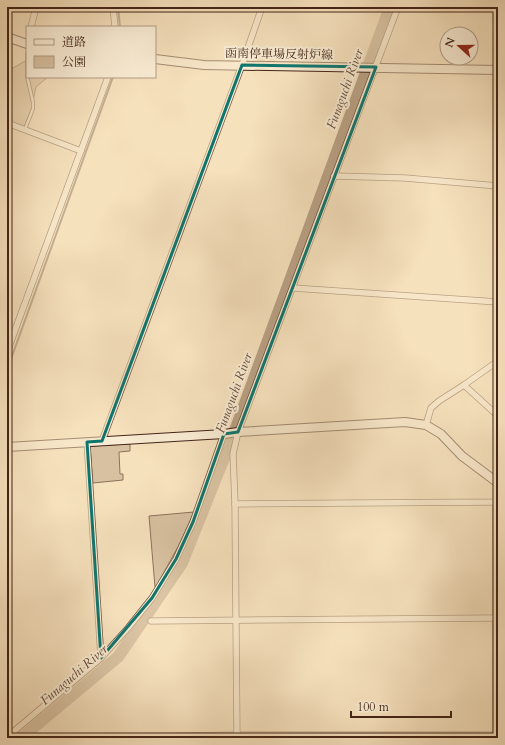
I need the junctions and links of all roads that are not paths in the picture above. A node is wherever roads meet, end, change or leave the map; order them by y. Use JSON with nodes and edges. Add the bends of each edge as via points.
{"nodes":[{"id":1,"x":36,"y":7,"type":"edge"},
{"id":2,"x":113,"y":7,"type":"edge"},
{"id":3,"x":262,"y":7,"type":"edge"},
{"id":4,"x":271,"y":7,"type":"edge"},
{"id":5,"x":398,"y":7,"type":"edge"},
{"id":6,"x":31,"y":26,"type":"edge"},
{"id":7,"x":115,"y":26,"type":"edge"},
{"id":8,"x":7,"y":37,"type":"edge"},
{"id":9,"x":26,"y":43,"type":"edge"},
{"id":10,"x":156,"y":59,"type":"edge"},
{"id":11,"x":242,"y":66,"type":"junction"},
{"id":12,"x":371,"y":67,"type":"junction"},
{"id":13,"x":498,"y":70,"type":"edge"},
{"id":14,"x":28,"y":78,"type":"edge"},
{"id":15,"x":108,"y":78,"type":"edge"},
{"id":16,"x":7,"y":123,"type":"edge"},
{"id":17,"x":25,"y":130,"type":"junction"},
{"id":18,"x":81,"y":151,"type":"junction"},
{"id":19,"x":334,"y":176,"type":"junction"},
{"id":20,"x":498,"y":186,"type":"edge"},
{"id":21,"x":293,"y":288,"type":"junction"},
{"id":22,"x":498,"y":302,"type":"edge"},
{"id":23,"x":7,"y":352,"type":"edge"},
{"id":24,"x":498,"y":361,"type":"edge"},
{"id":25,"x":464,"y":385,"type":"junction"},
{"id":26,"x":498,"y":416,"type":"edge"},
{"id":27,"x":426,"y":425,"type":"junction"},
{"id":28,"x":238,"y":432,"type":"junction"},
{"id":29,"x":224,"y":434,"type":"junction"},
{"id":30,"x":102,"y":441,"type":"junction"},
{"id":31,"x":87,"y":442,"type":"junction"},
{"id":32,"x":7,"y":447,"type":"edge"},
{"id":33,"x":498,"y":482,"type":"edge"},
{"id":34,"x":497,"y":501,"type":"edge"},
{"id":35,"x":235,"y":504,"type":"junction"},
{"id":36,"x":497,"y":618,"type":"edge"},
{"id":37,"x":235,"y":620,"type":"junction"},
{"id":38,"x":151,"y":621,"type":"dead end"},
{"id":39,"x":101,"y":658,"type":"junction"},
{"id":40,"x":497,"y":736,"type":"edge"},
{"id":41,"x":7,"y":737,"type":"edge"},
{"id":42,"x":237,"y":737,"type":"edge"},
{"id":43,"x":78,"y":738,"type":"edge"}],
"edges":[{"from":1,"to":6,"type":"street"},
{"from":2,"to":7,"type":"street"},
{"from":3,"to":4,"type":"street"},
{"from":3,"to":11,"type":"street"},
{"from":5,"to":12,"type":"street"},
{"from":8,"to":9,"type":"street"},
{"from":10,"to":11,"type":"street","name":"函南停車場反射炉線","via":[[204,65]]},
{"from":11,"to":12,"type":"street","name":"函南停車場反射炉線"},
{"from":11,"to":30,"type":"street"},
{"from":12,"to":13,"type":"street","name":"函南停車場反射炉線"},
{"from":12,"to":19,"type":"street"},
{"from":14,"to":17,"type":"lane","via":[[34,102]]},
{"from":15,"to":18,"type":"street"},
{"from":16,"to":17,"type":"street"},
{"from":17,"to":18,"type":"street"},
{"from":18,"to":23,"type":"street"},
{"from":19,"to":20,"type":"street","via":[[405,178]]},
{"from":19,"to":21,"type":"street"},
{"from":21,"to":22,"type":"street"},
{"from":21,"to":28,"type":"street"},
{"from":24,"to":25,"type":"street"},
{"from":25,"to":26,"type":"street"},
{"from":25,"to":27,"type":"street","via":[[431,408]]},
{"from":27,"to":28,"type":"street","via":[[406,422]]},
{"from":27,"to":33,"type":"street","via":[[441,434],[462,456]]},
{"from":28,"to":29,"type":"street"},
{"from":28,"to":35,"type":"street","via":[[232,454]]},
{"from":29,"to":30,"type":"street"},
{"from":29,"to":39,"type":"street","via":[[193,522],[176,559],[152,598]]},
{"from":30,"to":31,"type":"street"},
{"from":31,"to":32,"type":"street"},
{"from":31,"to":39,"type":"street"},
{"from":34,"to":35,"type":"street"},
{"from":34,"to":36,"type":"street"},
{"from":35,"to":37,"type":"street"},
{"from":36,"to":37,"type":"street"},
{"from":36,"to":40,"type":"street"},
{"from":37,"to":38,"type":"street"},
{"from":37,"to":42,"type":"street"},
{"from":39,"to":41,"type":"street"},
{"from":40,"to":42,"type":"street"},
{"from":42,"to":43,"type":"street"}]}
